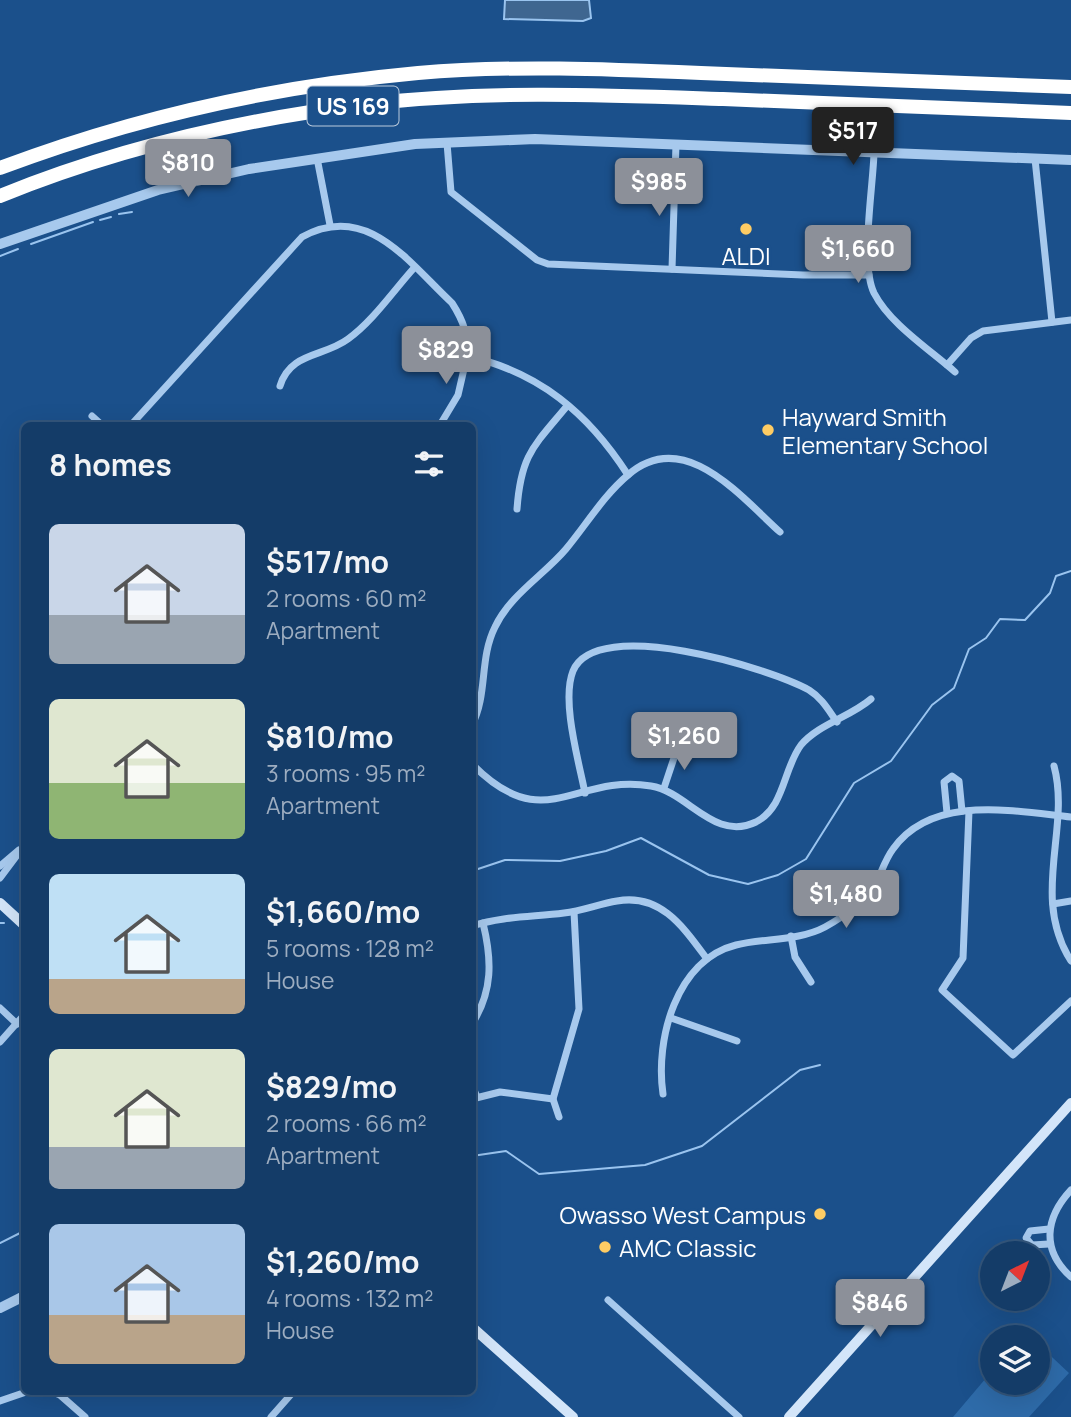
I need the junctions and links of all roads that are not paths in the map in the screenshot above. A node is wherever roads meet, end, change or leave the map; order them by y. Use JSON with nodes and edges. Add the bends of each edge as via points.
{"nodes":[{"id":1,"x":1067,"y":85,"type":"edge"},
{"id":2,"x":1071,"y":113,"type":"edge"},
{"id":3,"x":447,"y":143,"type":"junction"},
{"id":4,"x":676,"y":144,"type":"junction"},
{"id":5,"x":874,"y":153,"type":"junction"},
{"id":6,"x":317,"y":158,"type":"junction"},
{"id":7,"x":1035,"y":159,"type":"junction"},
{"id":8,"x":1071,"y":160,"type":"edge"},
{"id":9,"x":0,"y":168,"type":"edge"},
{"id":10,"x":0,"y":196,"type":"edge"},
{"id":11,"x":330,"y":225,"type":"junction"},
{"id":12,"x":0,"y":244,"type":"edge"},
{"id":13,"x":414,"y":268,"type":"junction"},
{"id":14,"x":672,"y":269,"type":"junction"},
{"id":15,"x":869,"y":275,"type":"junction"},
{"id":16,"x":1071,"y":320,"type":"edge"},
{"id":17,"x":1052,"y":322,"type":"junction"},
{"id":18,"x":467,"y":356,"type":"junction"},
{"id":19,"x":947,"y":365,"type":"junction"},
{"id":20,"x":955,"y":372,"type":"dead end"},
{"id":21,"x":280,"y":386,"type":"dead end"},
{"id":22,"x":567,"y":406,"type":"junction"},
{"id":23,"x":92,"y":416,"type":"dead end"},
{"id":24,"x":99,"y":422,"type":"edge"},
{"id":25,"x":134,"y":422,"type":"edge"},
{"id":26,"x":442,"y":422,"type":"edge"},
{"id":27,"x":628,"y":475,"type":"junction"},
{"id":28,"x":517,"y":509,"type":"dead end"},
{"id":29,"x":780,"y":532,"type":"dead end"},
{"id":30,"x":871,"y":698,"type":"dead end"},
{"id":31,"x":476,"y":713,"type":"edge"},
{"id":32,"x":837,"y":722,"type":"junction"},
{"id":33,"x":678,"y":746,"type":"dead end"},
{"id":34,"x":1054,"y":766,"type":"dead end"},
{"id":35,"x":476,"y":768,"type":"edge"},
{"id":36,"x":664,"y":788,"type":"junction"},
{"id":37,"x":585,"y":793,"type":"junction"},
{"id":38,"x":965,"y":811,"type":"junction"},
{"id":39,"x":947,"y":813,"type":"junction"},
{"id":40,"x":1061,"y":816,"type":"junction"},
{"id":41,"x":1071,"y":817,"type":"edge"},
{"id":42,"x":21,"y":848,"type":"edge"},
{"id":43,"x":21,"y":849,"type":"edge"},
{"id":44,"x":0,"y":866,"type":"edge"},
{"id":45,"x":0,"y":878,"type":"edge"},
{"id":46,"x":1071,"y":901,"type":"edge"},
{"id":47,"x":0,"y":903,"type":"edge"},
{"id":48,"x":1053,"y":904,"type":"junction"},
{"id":49,"x":574,"y":912,"type":"junction"},
{"id":50,"x":21,"y":922,"type":"edge"},
{"id":51,"x":483,"y":923,"type":"junction"},
{"id":52,"x":476,"y":925,"type":"edge"},
{"id":53,"x":791,"y":936,"type":"junction"},
{"id":54,"x":707,"y":959,"type":"junction"},
{"id":55,"x":1071,"y":961,"type":"edge"},
{"id":56,"x":811,"y":982,"type":"dead end"},
{"id":57,"x":1071,"y":1001,"type":"edge"},
{"id":58,"x":0,"y":1008,"type":"edge"},
{"id":59,"x":476,"y":1015,"type":"edge"},
{"id":60,"x":671,"y":1018,"type":"junction"},
{"id":61,"x":21,"y":1019,"type":"edge"},
{"id":62,"x":17,"y":1024,"type":"junction"},
{"id":63,"x":737,"y":1041,"type":"dead end"},
{"id":64,"x":0,"y":1042,"type":"edge"},
{"id":65,"x":663,"y":1094,"type":"dead end"},
{"id":66,"x":476,"y":1098,"type":"edge"},
{"id":67,"x":553,"y":1099,"type":"junction"},
{"id":68,"x":1071,"y":1104,"type":"edge"},
{"id":69,"x":559,"y":1117,"type":"dead end"},
{"id":70,"x":1071,"y":1190,"type":"edge"},
{"id":71,"x":1071,"y":1277,"type":"edge"},
{"id":72,"x":21,"y":1298,"type":"edge"},
{"id":73,"x":608,"y":1300,"type":"dead end"},
{"id":74,"x":0,"y":1308,"type":"edge"},
{"id":75,"x":476,"y":1331,"type":"edge"},
{"id":76,"x":21,"y":1394,"type":"edge"},
{"id":77,"x":60,"y":1395,"type":"edge"},
{"id":78,"x":290,"y":1395,"type":"edge"},
{"id":79,"x":0,"y":1401,"type":"edge"},
{"id":80,"x":85,"y":1417,"type":"edge"},
{"id":81,"x":271,"y":1417,"type":"edge"},
{"id":82,"x":573,"y":1417,"type":"edge"},
{"id":83,"x":739,"y":1417,"type":"edge"},
{"id":84,"x":789,"y":1417,"type":"edge"}],
"edges":[{"from":1,"to":9,"type":"highway","number":"US 169","via":[[569,68],[419,73],[219,102],[116,129]]},
{"from":2,"to":10,"type":"highway","number":"US 169","via":[[548,94],[430,98],[314,111],[214,130],[105,159]]},
{"from":3,"to":4,"type":"street","via":[[535,139]]},
{"from":3,"to":6,"type":"street"},
{"from":3,"to":14,"type":"street","via":[[451,192],[537,260]]},
{"from":4,"to":5,"type":"street"},
{"from":4,"to":14,"type":"street"},
{"from":5,"to":7,"type":"street"},
{"from":5,"to":15,"type":"street"},
{"from":6,"to":11,"type":"street"},
{"from":6,"to":12,"type":"street","via":[[158,190]]},
{"from":7,"to":8,"type":"street"},
{"from":7,"to":17,"type":"street"},
{"from":11,"to":13,"type":"street","via":[[369,230]]},
{"from":11,"to":25,"type":"street","via":[[297,243]]},
{"from":13,"to":18,"type":"street","via":[[461,316],[468,337]]},
{"from":13,"to":21,"type":"street","via":[[353,335],[301,358]]},
{"from":14,"to":15,"type":"street"},
{"from":15,"to":19,"type":"street","via":[[874,293],[890,314]]},
{"from":16,"to":17,"type":"street"},
{"from":17,"to":19,"type":"street","via":[[983,331]]},
{"from":18,"to":22,"type":"street","via":[[526,374]]},
{"from":18,"to":26,"type":"street","via":[[458,395]]},
{"from":19,"to":20,"type":"street"},
{"from":22,"to":27,"type":"street","via":[[607,443]]},
{"from":22,"to":28,"type":"street","via":[[524,463]]},
{"from":23,"to":24,"type":"street"},
{"from":27,"to":29,"type":"street","via":[[654,462],[689,461],[712,472]]},
{"from":27,"to":31,"type":"street","via":[[496,625],[485,651]]},
{"from":30,"to":32,"type":"street"},
{"from":32,"to":36,"type":"street","via":[[799,748],[776,802],[762,818],[741,826],[721,825]]},
{"from":32,"to":37,"type":"street","via":[[811,691],[729,660],[666,649],[608,647],[588,653],[573,671],[570,694]]},
{"from":33,"to":36,"type":"street"},
{"from":34,"to":40,"type":"street","via":[[1062,793]]},
{"from":35,"to":37,"type":"street","via":[[496,786],[522,799],[548,801]]},
{"from":36,"to":37,"type":"street","via":[[630,785]]},
{"from":38,"to":39,"type":"street"},
{"from":38,"to":39,"type":"street","via":[[958,782],[952,776],[944,782]]},
{"from":38,"to":40,"type":"street"},
{"from":38,"to":57,"type":"street","via":[[962,958],[943,990],[1013,1055]]},
{"from":39,"to":53,"type":"street","via":[[923,822],[900,840],[863,900],[825,927]]},
{"from":40,"to":41,"type":"street"},
{"from":40,"to":48,"type":"street"},
{"from":42,"to":44,"type":"street"},
{"from":43,"to":45,"type":"street"},
{"from":46,"to":48,"type":"street"},
{"from":47,"to":50,"type":"main road"},
{"from":48,"to":55,"type":"street","via":[[1058,936]]},
{"from":49,"to":51,"type":"street"},
{"from":49,"to":54,"type":"street","via":[[620,900],[650,904],[673,916]]},
{"from":49,"to":67,"type":"street","via":[[579,1009]]},
{"from":51,"to":52,"type":"street"},
{"from":51,"to":59,"type":"street","via":[[489,986]]},
{"from":53,"to":54,"type":"street","via":[[736,945]]},
{"from":53,"to":56,"type":"street","via":[[795,957]]},
{"from":54,"to":60,"type":"street","via":[[684,984]]},
{"from":58,"to":62,"type":"street"},
{"from":60,"to":63,"type":"street"},
{"from":60,"to":65,"type":"street","via":[[660,1062]]},
{"from":61,"to":62,"type":"street"},
{"from":62,"to":64,"type":"street"},
{"from":66,"to":67,"type":"street","via":[[511,1092]]},
{"from":67,"to":69,"type":"street"},
{"from":68,"to":84,"type":"main road"},
{"from":70,"to":71,"type":"street","via":[[1058,1205],[1049,1237],[1058,1264]]},
{"from":72,"to":74,"type":"street"},
{"from":73,"to":83,"type":"street"},
{"from":75,"to":82,"type":"main road"},
{"from":76,"to":79,"type":"street"},
{"from":77,"to":80,"type":"street"},
{"from":78,"to":81,"type":"street"}]}
